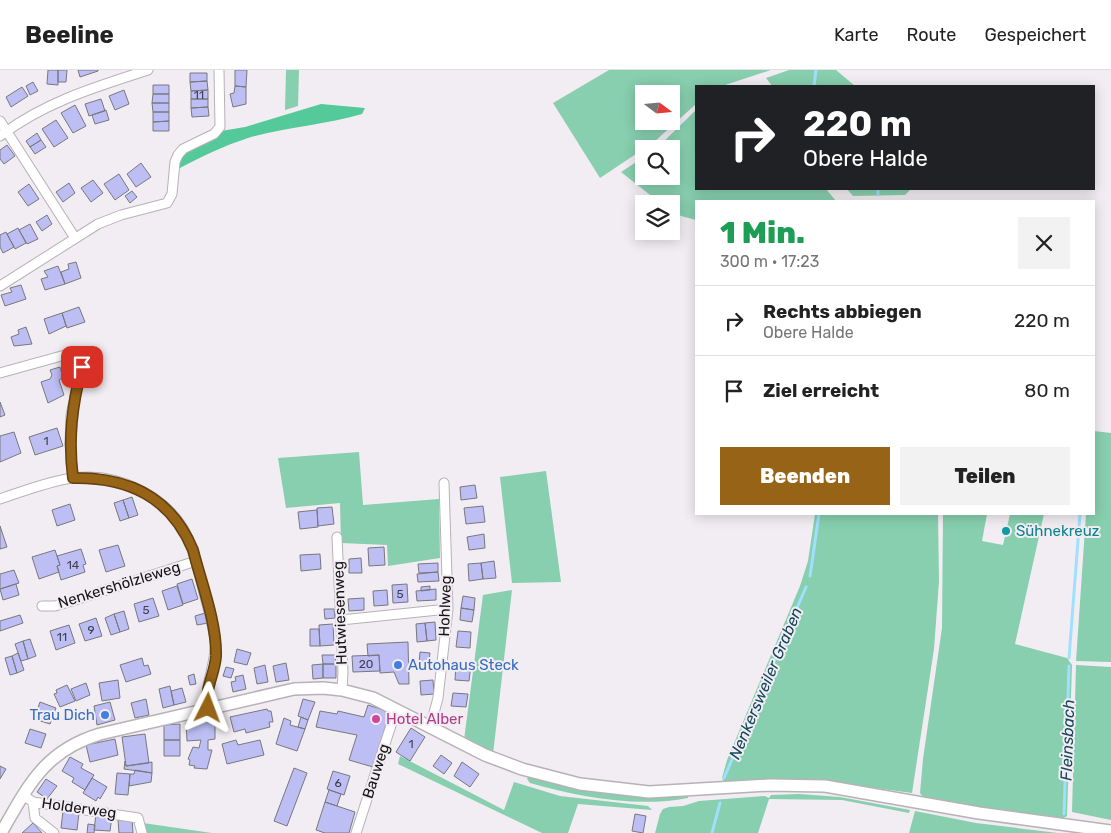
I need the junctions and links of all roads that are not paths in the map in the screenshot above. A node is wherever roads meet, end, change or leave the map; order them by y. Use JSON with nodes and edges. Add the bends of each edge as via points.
{"nodes":[{"id":1,"x":148,"y":70,"type":"edge"},
{"id":2,"x":218,"y":70,"type":"edge"},
{"id":3,"x":0,"y":121,"type":"edge"},
{"id":4,"x":3,"y":133,"type":"edge"},
{"id":5,"x":75,"y":238,"type":"junction"},
{"id":6,"x":0,"y":286,"type":"edge"},
{"id":7,"x":0,"y":373,"type":"edge"},
{"id":8,"x":73,"y":478,"type":"junction"},
{"id":9,"x":444,"y":483,"type":"dead end"},
{"id":10,"x":0,"y":499,"type":"edge"},
{"id":11,"x":338,"y":537,"type":"dead end"},
{"id":12,"x":196,"y":561,"type":"junction"},
{"id":13,"x":42,"y":606,"type":"dead end"},
{"id":14,"x":448,"y":609,"type":"junction"},
{"id":15,"x":341,"y":620,"type":"junction"},
{"id":16,"x":342,"y":690,"type":"junction"},
{"id":17,"x":208,"y":708,"type":"junction"},
{"id":18,"x":396,"y":710,"type":"junction"},
{"id":19,"x":430,"y":728,"type":"junction"},
{"id":20,"x":28,"y":799,"type":"junction"},
{"id":21,"x":1111,"y":831,"type":"edge"},
{"id":22,"x":1,"y":833,"type":"edge"},
{"id":23,"x":54,"y":833,"type":"edge"},
{"id":24,"x":142,"y":833,"type":"edge"},
{"id":25,"x":356,"y":833,"type":"edge"}],
"edges":[{"from":1,"to":4,"type":"street","via":[[66,96]]},
{"from":2,"to":5,"type":"street","via":[[220,126],[218,131],[183,149],[178,155],[172,194],[167,203],[109,220]]},
{"from":3,"to":4,"type":"street"},
{"from":4,"to":5,"type":"street"},
{"from":5,"to":6,"type":"street"},
{"from":7,"to":8,"type":"street","via":[[65,355],[78,355],[83,360],[71,415]]},
{"from":8,"to":10,"type":"street"},
{"from":8,"to":12,"type":"street","via":[[96,477],[119,482],[161,503],[187,536]]},
{"from":9,"to":14,"type":"street","name":"Hohlweg"},
{"from":11,"to":15,"type":"street","name":"Hutwiesenweg"},
{"from":12,"to":13,"type":"street","name":"Nenkershölzleweg","via":[[55,606]]},
{"from":12,"to":17,"type":"street","via":[[215,639],[216,656],[206,695]]},
{"from":14,"to":15,"type":"street"},
{"from":14,"to":19,"type":"street","name":"Hohlweg","via":[[438,698]]},
{"from":15,"to":16,"type":"street","name":"Hutwiesenweg"},
{"from":16,"to":17,"type":"street","via":[[294,690]]},
{"from":16,"to":18,"type":"street","via":[[373,698]]},
{"from":17,"to":20,"type":"street","via":[[80,741],[46,763]]},
{"from":18,"to":19,"type":"street"},
{"from":18,"to":25,"type":"street","name":"Bauweg"},
{"from":19,"to":21,"type":"street","via":[[485,755],[547,777],[580,784],[649,792],[770,785],[825,786],[979,813]]},
{"from":20,"to":22,"type":"street"},
{"from":20,"to":23,"type":"street","via":[[35,818]]},
{"from":20,"to":24,"type":"street","name":"Holderweg","via":[[138,818]]}]}
